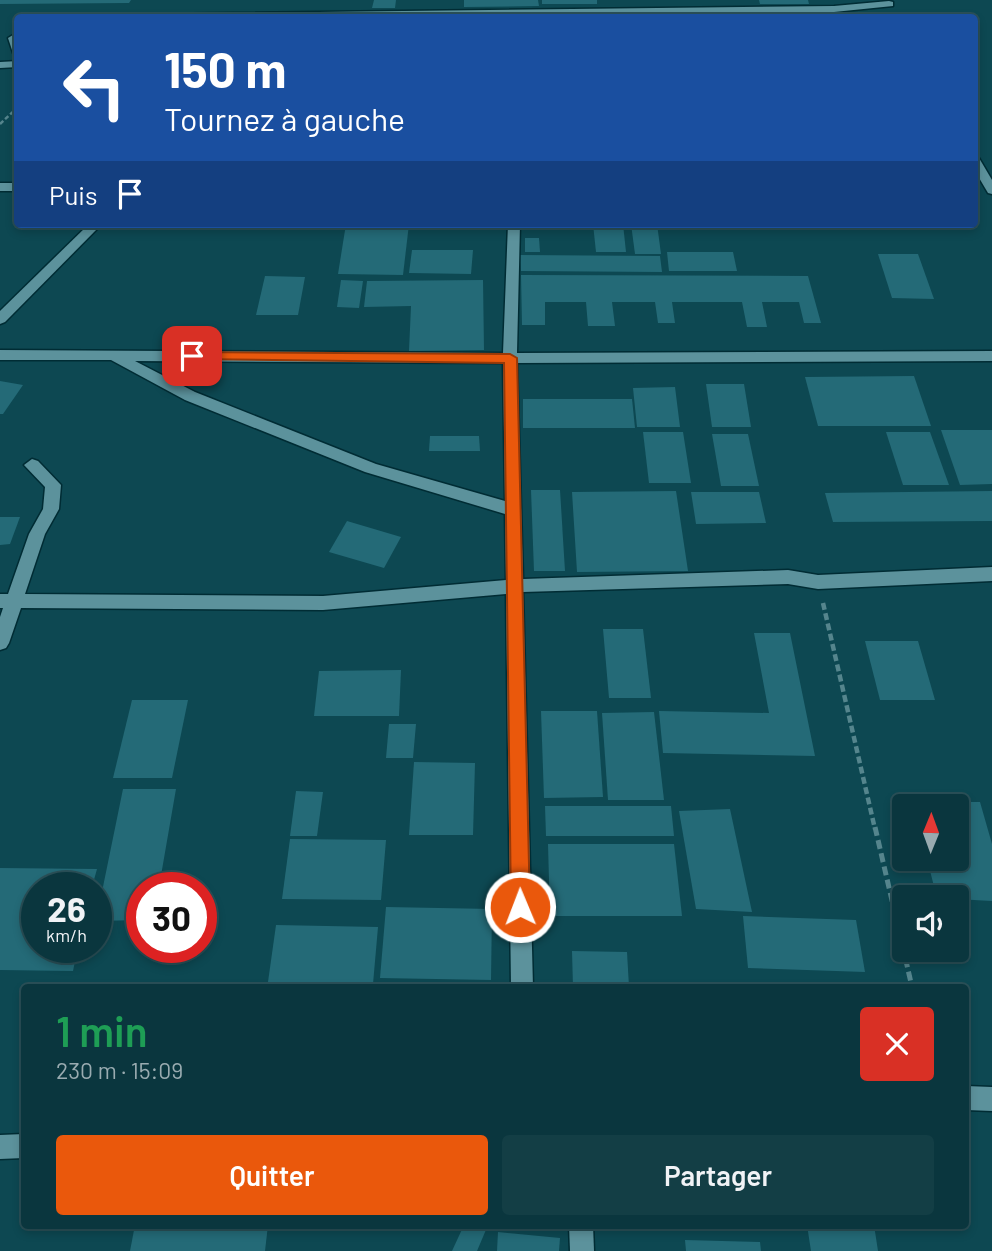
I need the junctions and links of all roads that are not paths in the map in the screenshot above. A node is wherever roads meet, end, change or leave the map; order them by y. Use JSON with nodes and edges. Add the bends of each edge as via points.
{"nodes":[{"id":1,"x":888,"y":2,"type":"edge"},
{"id":2,"x":510,"y":14,"type":"edge"},
{"id":3,"x":978,"y":166,"type":"edge"},
{"id":4,"x":991,"y":186,"type":"edge"},
{"id":5,"x":92,"y":228,"type":"edge"},
{"id":6,"x":514,"y":228,"type":"edge"},
{"id":7,"x":0,"y":319,"type":"edge"},
{"id":8,"x":0,"y":355,"type":"edge"},
{"id":9,"x":113,"y":356,"type":"junction"},
{"id":10,"x":992,"y":356,"type":"edge"},
{"id":11,"x":510,"y":358,"type":"junction"},
{"id":12,"x":32,"y":465,"type":"dead end"},
{"id":13,"x":513,"y":510,"type":"junction"},
{"id":14,"x":992,"y":575,"type":"edge"},
{"id":15,"x":514,"y":586,"type":"junction"},
{"id":16,"x":7,"y":601,"type":"edge"},
{"id":17,"x":0,"y":643,"type":"edge"},
{"id":18,"x":522,"y":984,"type":"edge"},
{"id":19,"x":969,"y":1098,"type":"edge"},
{"id":20,"x":992,"y":1099,"type":"edge"},
{"id":21,"x":21,"y":1146,"type":"edge"},
{"id":22,"x":0,"y":1147,"type":"edge"},
{"id":23,"x":582,"y":1229,"type":"edge"},
{"id":24,"x":582,"y":1251,"type":"edge"}],
"edges":[{"from":1,"to":2,"type":"street","via":[[834,9]]},
{"from":3,"to":4,"type":"street"},
{"from":5,"to":7,"type":"street"},
{"from":6,"to":11,"type":"street"},
{"from":8,"to":9,"type":"street"},
{"from":9,"to":11,"type":"street"},
{"from":9,"to":13,"type":"street","via":[[190,396],[371,468]]},
{"from":10,"to":11,"type":"street"},
{"from":11,"to":13,"type":"street"},
{"from":12,"to":16,"type":"street","via":[[53,485],[51,509]]},
{"from":13,"to":15,"type":"street"},
{"from":14,"to":15,"type":"street"},
{"from":15,"to":16,"type":"street","via":[[323,603]]},
{"from":15,"to":18,"type":"street"},
{"from":16,"to":17,"type":"street"},
{"from":19,"to":20,"type":"street"},
{"from":21,"to":22,"type":"street"},
{"from":23,"to":24,"type":"street"}]}
